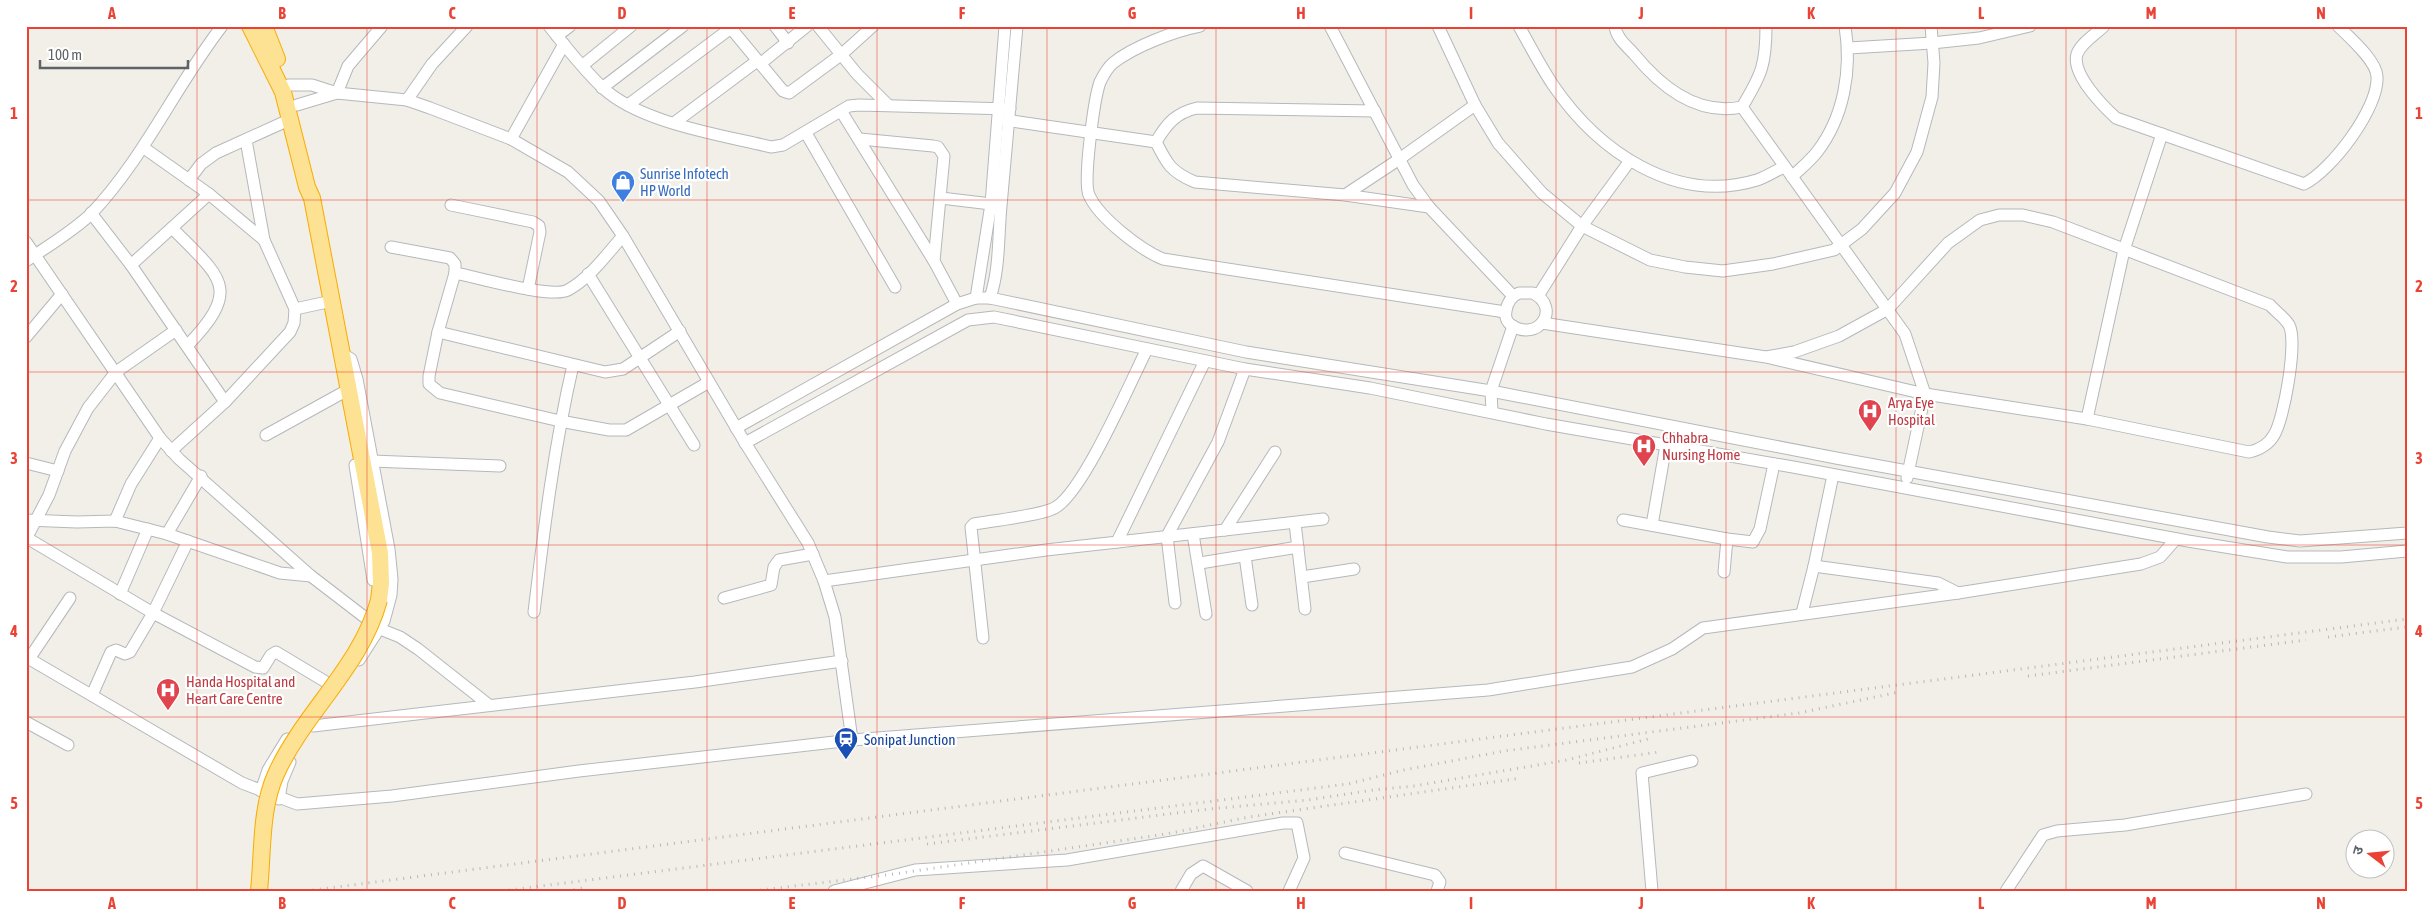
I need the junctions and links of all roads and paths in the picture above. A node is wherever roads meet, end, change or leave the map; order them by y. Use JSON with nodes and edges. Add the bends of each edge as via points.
{"nodes":[{"id":1,"x":222,"y":26,"type":"edge"},
{"id":2,"x":250,"y":26,"type":"edge"},
{"id":3,"x":264,"y":26,"type":"edge"},
{"id":4,"x":382,"y":26,"type":"edge"},
{"id":5,"x":467,"y":26,"type":"edge"},
{"id":6,"x":549,"y":26,"type":"edge"},
{"id":7,"x":570,"y":26,"type":"edge"},
{"id":8,"x":631,"y":26,"type":"edge"},
{"id":9,"x":683,"y":26,"type":"edge"},
{"id":10,"x":775,"y":26,"type":"edge"},
{"id":11,"x":807,"y":26,"type":"edge"},
{"id":12,"x":818,"y":26,"type":"edge"},
{"id":13,"x":873,"y":26,"type":"edge"},
{"id":14,"x":1005,"y":26,"type":"edge"},
{"id":15,"x":1017,"y":26,"type":"edge"},
{"id":16,"x":1200,"y":26,"type":"edge"},
{"id":17,"x":1330,"y":26,"type":"edge"},
{"id":18,"x":1438,"y":26,"type":"edge"},
{"id":19,"x":1519,"y":26,"type":"edge"},
{"id":20,"x":1615,"y":26,"type":"edge"},
{"id":21,"x":1766,"y":26,"type":"edge"},
{"id":22,"x":1845,"y":26,"type":"edge"},
{"id":23,"x":1931,"y":26,"type":"edge"},
{"id":24,"x":2104,"y":26,"type":"edge"},
{"id":25,"x":2338,"y":26,"type":"edge"},
{"id":26,"x":730,"y":27,"type":"edge"},
{"id":27,"x":2027,"y":27,"type":"edge"},
{"id":28,"x":561,"y":40,"type":"junction"},
{"id":29,"x":788,"y":43,"type":"junction"},
{"id":30,"x":1932,"y":43,"type":"junction"},
{"id":31,"x":1849,"y":48,"type":"junction"},
{"id":32,"x":842,"y":54,"type":"junction"},
{"id":33,"x":758,"y":62,"type":"junction"},
{"id":34,"x":583,"y":65,"type":"junction"},
{"id":35,"x":602,"y":88,"type":"junction"},
{"id":36,"x":337,"y":93,"type":"junction"},
{"id":37,"x":290,"y":99,"type":"junction"},
{"id":38,"x":408,"y":100,"type":"junction"},
{"id":39,"x":628,"y":105,"type":"junction"},
{"id":40,"x":888,"y":105,"type":"junction"},
{"id":41,"x":1475,"y":105,"type":"junction"},
{"id":42,"x":1742,"y":107,"type":"junction"},
{"id":43,"x":841,"y":111,"type":"junction"},
{"id":44,"x":1376,"y":111,"type":"junction"},
{"id":45,"x":1005,"y":114,"type":"junction"},
{"id":46,"x":674,"y":123,"type":"junction"},
{"id":47,"x":1092,"y":132,"type":"junction"},
{"id":48,"x":806,"y":133,"type":"junction"},
{"id":49,"x":2162,"y":134,"type":"junction"},
{"id":50,"x":511,"y":139,"type":"junction"},
{"id":51,"x":246,"y":140,"type":"junction"},
{"id":52,"x":860,"y":140,"type":"junction"},
{"id":53,"x":1156,"y":142,"type":"junction"},
{"id":54,"x":144,"y":148,"type":"junction"},
{"id":55,"x":1398,"y":160,"type":"junction"},
{"id":56,"x":1629,"y":162,"type":"junction"},
{"id":57,"x":1784,"y":167,"type":"junction"},
{"id":58,"x":1792,"y":177,"type":"junction"},
{"id":59,"x":189,"y":180,"type":"junction"},
{"id":60,"x":209,"y":194,"type":"junction"},
{"id":61,"x":1345,"y":194,"type":"junction"},
{"id":62,"x":941,"y":198,"type":"junction"},
{"id":63,"x":991,"y":204,"type":"junction"},
{"id":64,"x":451,"y":205,"type":"dead end"},
{"id":65,"x":1429,"y":207,"type":"junction"},
{"id":66,"x":91,"y":213,"type":"junction"},
{"id":67,"x":1582,"y":226,"type":"junction"},
{"id":68,"x":172,"y":228,"type":"junction"},
{"id":69,"x":622,"y":236,"type":"junction"},
{"id":70,"x":264,"y":240,"type":"junction"},
{"id":71,"x":26,"y":242,"type":"edge"},
{"id":72,"x":1841,"y":245,"type":"junction"},
{"id":73,"x":391,"y":247,"type":"dead end"},
{"id":74,"x":2124,"y":250,"type":"junction"},
{"id":75,"x":31,"y":258,"type":"edge"},
{"id":76,"x":934,"y":261,"type":"junction"},
{"id":77,"x":131,"y":265,"type":"junction"},
{"id":78,"x":455,"y":273,"type":"junction"},
{"id":79,"x":588,"y":274,"type":"junction"},
{"id":80,"x":895,"y":287,"type":"dead end"},
{"id":81,"x":528,"y":289,"type":"junction"},
{"id":82,"x":62,"y":294,"type":"junction"},
{"id":83,"x":1513,"y":296,"type":"junction"},
{"id":84,"x":1538,"y":296,"type":"junction"},
{"id":85,"x":976,"y":298,"type":"junction"},
{"id":86,"x":990,"y":298,"type":"junction"},
{"id":87,"x":332,"y":301,"type":"junction"},
{"id":88,"x":957,"y":304,"type":"junction"},
{"id":89,"x":1888,"y":309,"type":"junction"},
{"id":90,"x":295,"y":310,"type":"junction"},
{"id":91,"x":1505,"y":312,"type":"junction"},
{"id":92,"x":1542,"y":323,"type":"junction"},
{"id":93,"x":1513,"y":326,"type":"junction"},
{"id":94,"x":176,"y":330,"type":"junction"},
{"id":95,"x":680,"y":331,"type":"junction"},
{"id":96,"x":438,"y":332,"type":"junction"},
{"id":97,"x":26,"y":337,"type":"edge"},
{"id":98,"x":187,"y":346,"type":"junction"},
{"id":99,"x":1147,"y":349,"type":"junction"},
{"id":100,"x":342,"y":352,"type":"junction"},
{"id":101,"x":1766,"y":357,"type":"junction"},
{"id":102,"x":640,"y":359,"type":"junction"},
{"id":103,"x":1205,"y":361,"type":"junction"},
{"id":104,"x":573,"y":365,"type":"junction"},
{"id":105,"x":1245,"y":369,"type":"junction"},
{"id":106,"x":116,"y":372,"type":"junction"},
{"id":107,"x":709,"y":382,"type":"junction"},
{"id":108,"x":1491,"y":390,"type":"junction"},
{"id":109,"x":344,"y":392,"type":"junction"},
{"id":110,"x":1925,"y":394,"type":"junction"},
{"id":111,"x":225,"y":402,"type":"junction"},
{"id":112,"x":670,"y":406,"type":"junction"},
{"id":113,"x":1492,"y":411,"type":"junction"},
{"id":114,"x":2087,"y":419,"type":"junction"},
{"id":115,"x":560,"y":421,"type":"junction"},
{"id":116,"x":736,"y":428,"type":"junction"},
{"id":117,"x":266,"y":435,"type":"dead end"},
{"id":118,"x":160,"y":438,"type":"junction"},
{"id":119,"x":746,"y":444,"type":"junction"},
{"id":120,"x":694,"y":445,"type":"dead end"},
{"id":121,"x":1666,"y":445,"type":"junction"},
{"id":122,"x":171,"y":451,"type":"junction"},
{"id":123,"x":1275,"y":452,"type":"dead end"},
{"id":124,"x":372,"y":461,"type":"junction"},
{"id":125,"x":26,"y":463,"type":"edge"},
{"id":126,"x":1774,"y":464,"type":"junction"},
{"id":127,"x":500,"y":466,"type":"dead end"},
{"id":128,"x":58,"y":471,"type":"junction"},
{"id":129,"x":1909,"y":471,"type":"junction"},
{"id":130,"x":1833,"y":475,"type":"junction"},
{"id":131,"x":201,"y":476,"type":"junction"},
{"id":132,"x":1905,"y":488,"type":"junction"},
{"id":133,"x":1323,"y":520,"type":"dead end"},
{"id":134,"x":1623,"y":520,"type":"dead end"},
{"id":135,"x":32,"y":521,"type":"edge"},
{"id":136,"x":115,"y":521,"type":"junction"},
{"id":137,"x":1295,"y":523,"type":"junction"},
{"id":138,"x":1652,"y":525,"type":"junction"},
{"id":139,"x":148,"y":529,"type":"junction"},
{"id":140,"x":1225,"y":530,"type":"junction"},
{"id":141,"x":2407,"y":533,"type":"edge"},
{"id":142,"x":166,"y":534,"type":"junction"},
{"id":143,"x":1193,"y":534,"type":"junction"},
{"id":144,"x":1167,"y":536,"type":"junction"},
{"id":145,"x":27,"y":539,"type":"edge"},
{"id":146,"x":1727,"y":539,"type":"junction"},
{"id":147,"x":2176,"y":539,"type":"junction"},
{"id":148,"x":188,"y":541,"type":"junction"},
{"id":149,"x":1117,"y":542,"type":"junction"},
{"id":150,"x":1298,"y":547,"type":"junction"},
{"id":151,"x":2407,"y":551,"type":"edge"},
{"id":152,"x":813,"y":554,"type":"junction"},
{"id":153,"x":1245,"y":556,"type":"junction"},
{"id":154,"x":974,"y":562,"type":"junction"},
{"id":155,"x":1200,"y":563,"type":"junction"},
{"id":156,"x":1814,"y":566,"type":"junction"},
{"id":157,"x":1354,"y":569,"type":"dead end"},
{"id":158,"x":1724,"y":572,"type":"dead end"},
{"id":159,"x":311,"y":576,"type":"junction"},
{"id":160,"x":1302,"y":577,"type":"junction"},
{"id":161,"x":824,"y":581,"type":"junction"},
{"id":162,"x":1958,"y":593,"type":"junction"},
{"id":163,"x":120,"y":594,"type":"junction"},
{"id":164,"x":70,"y":598,"type":"dead end"},
{"id":165,"x":724,"y":598,"type":"dead end"},
{"id":166,"x":1175,"y":603,"type":"dead end"},
{"id":167,"x":1252,"y":605,"type":"dead end"},
{"id":168,"x":1305,"y":609,"type":"dead end"},
{"id":169,"x":534,"y":612,"type":"dead end"},
{"id":170,"x":153,"y":613,"type":"junction"},
{"id":171,"x":1802,"y":613,"type":"junction"},
{"id":172,"x":1206,"y":614,"type":"dead end"},
{"id":173,"x":365,"y":619,"type":"junction"},
{"id":174,"x":380,"y":629,"type":"junction"},
{"id":175,"x":983,"y":638,"type":"dead end"},
{"id":176,"x":28,"y":658,"type":"edge"},
{"id":177,"x":842,"y":661,"type":"junction"},
{"id":178,"x":326,"y":682,"type":"junction"},
{"id":179,"x":92,"y":695,"type":"junction"},
{"id":180,"x":489,"y":705,"type":"junction"},
{"id":181,"x":26,"y":722,"type":"edge"},
{"id":182,"x":314,"y":726,"type":"junction"},
{"id":183,"x":852,"y":740,"type":"junction"},
{"id":184,"x":68,"y":745,"type":"dead end"},
{"id":185,"x":1692,"y":761,"type":"dead end"},
{"id":186,"x":261,"y":791,"type":"junction"},
{"id":187,"x":2306,"y":794,"type":"dead end"},
{"id":188,"x":279,"y":799,"type":"junction"},
{"id":189,"x":1346,"y":853,"type":"dead end"},
{"id":190,"x":259,"y":891,"type":"edge"},
{"id":191,"x":834,"y":891,"type":"edge"},
{"id":192,"x":1181,"y":891,"type":"edge"},
{"id":193,"x":1247,"y":891,"type":"edge"},
{"id":194,"x":1289,"y":891,"type":"edge"},
{"id":195,"x":1436,"y":891,"type":"edge"},
{"id":196,"x":1652,"y":891,"type":"edge"},
{"id":197,"x":2006,"y":891,"type":"edge"}],
"edges":[{"from":1,"to":54,"type":"street"},
{"from":2,"to":37,"type":"highway"},
{"from":3,"to":37,"type":"highway"},
{"from":4,"to":36,"type":"street","via":[[348,66]]},
{"from":5,"to":38,"type":"street","via":[[432,64]]},
{"from":6,"to":28,"type":"street"},
{"from":7,"to":28,"type":"street"},
{"from":8,"to":34,"type":"street"},
{"from":9,"to":35,"type":"street"},
{"from":10,"to":29,"type":"street"},
{"from":11,"to":29,"type":"street"},
{"from":12,"to":32,"type":"street"},
{"from":13,"to":32,"type":"street"},
{"from":14,"to":45,"type":"street"},
{"from":15,"to":45,"type":"street"},
{"from":16,"to":47,"type":"street","via":[[1161,37],[1113,63],[1100,83]]},
{"from":17,"to":44,"type":"street"},
{"from":18,"to":41,"type":"street"},
{"from":19,"to":56,"type":"street","via":[[1554,86],[1576,114]]},
{"from":20,"to":42,"type":"street","via":[[1619,37],[1652,75],[1681,97],[1725,110]]},
{"from":21,"to":42,"type":"street","via":[[1766,53],[1759,78]]},
{"from":22,"to":31,"type":"street"},
{"from":23,"to":30,"type":"street"},
{"from":24,"to":49,"type":"street","via":[[2077,54],[2086,84],[2100,104],[2116,118]]},
{"from":25,"to":49,"type":"street","via":[[2373,64],[2377,77],[2352,140],[2313,180],[2304,184],[2292,181]]},
{"from":26,"to":33,"type":"street"},
{"from":26,"to":39,"type":"street"},
{"from":27,"to":30,"type":"street","via":[[1979,38]]},
{"from":28,"to":34,"type":"street"},
{"from":28,"to":50,"type":"street"},
{"from":29,"to":33,"type":"street"},
{"from":30,"to":31,"type":"street"},
{"from":30,"to":72,"type":"street","via":[[1932,97],[1917,152],[1895,193],[1862,229]]},
{"from":31,"to":58,"type":"street","via":[[1846,88],[1834,123],[1817,153]]},
{"from":32,"to":33,"type":"street","via":[[789,94]]},
{"from":32,"to":40,"type":"street"},
{"from":33,"to":46,"type":"street"},
{"from":34,"to":35,"type":"street"},
{"from":35,"to":39,"type":"street"},
{"from":36,"to":37,"type":"street"},
{"from":36,"to":37,"type":"street","via":[[312,85]]},
{"from":36,"to":38,"type":"street"},
{"from":37,"to":51,"type":"street"},
{"from":37,"to":87,"type":"highway","via":[[314,184],[312,198]]},
{"from":38,"to":50,"type":"street"},
{"from":39,"to":46,"type":"street"},
{"from":40,"to":43,"type":"street","via":[[859,105]]},
{"from":40,"to":45,"type":"street"},
{"from":41,"to":55,"type":"street"},
{"from":41,"to":67,"type":"street","via":[[1498,143],[1521,171]]},
{"from":42,"to":57,"type":"street"},
{"from":43,"to":48,"type":"street"},
{"from":43,"to":52,"type":"street"},
{"from":44,"to":53,"type":"street","via":[[1197,108],[1177,115]]},
{"from":44,"to":55,"type":"street"},
{"from":45,"to":47,"type":"street"},
{"from":45,"to":63,"type":"street"},
{"from":45,"to":86,"type":"street","via":[[997,278]]},
{"from":46,"to":48,"type":"street","via":[[771,147],[778,147]]},
{"from":47,"to":53,"type":"street"},
{"from":47,"to":91,"type":"street","via":[[1086,184],[1088,194],[1128,238],[1149,253],[1173,260]]},
{"from":48,"to":80,"type":"street"},
{"from":49,"to":74,"type":"street"},
{"from":50,"to":69,"type":"street","via":[[568,172],[599,201]]},
{"from":51,"to":59,"type":"street","via":[[208,157]]},
{"from":51,"to":70,"type":"street"},
{"from":52,"to":62,"type":"street","via":[[938,147],[944,156]]},
{"from":52,"to":76,"type":"street"},
{"from":53,"to":61,"type":"street","via":[[1168,166],[1195,182]]},
{"from":54,"to":59,"type":"street"},
{"from":54,"to":66,"type":"street"},
{"from":55,"to":61,"type":"street"},
{"from":55,"to":65,"type":"street"},
{"from":56,"to":57,"type":"street","via":[[1691,186],[1758,180]]},
{"from":56,"to":67,"type":"street"},
{"from":57,"to":58,"type":"street"},
{"from":58,"to":72,"type":"street"},
{"from":59,"to":60,"type":"street"},
{"from":60,"to":68,"type":"street"},
{"from":60,"to":70,"type":"street"},
{"from":61,"to":65,"type":"street"},
{"from":62,"to":63,"type":"street"},
{"from":62,"to":76,"type":"street"},
{"from":63,"to":85,"type":"street"},
{"from":64,"to":81,"type":"street","via":[[540,226]]},
{"from":65,"to":83,"type":"street"},
{"from":66,"to":75,"type":"street"},
{"from":66,"to":77,"type":"street"},
{"from":67,"to":72,"type":"street","via":[[1650,260],[1723,271],[1816,256]]},
{"from":67,"to":84,"type":"street"},
{"from":68,"to":77,"type":"street"},
{"from":68,"to":98,"type":"street","via":[[212,268],[221,290],[215,313]]},
{"from":69,"to":79,"type":"street"},
{"from":69,"to":95,"type":"street"},
{"from":70,"to":90,"type":"street"},
{"from":71,"to":75,"type":"street"},
{"from":72,"to":89,"type":"street"},
{"from":73,"to":78,"type":"street","via":[[450,258],[455,264]]},
{"from":74,"to":89,"type":"street","via":[[2053,222],[2023,215],[1999,215],[1980,220],[1948,243]]},
{"from":74,"to":114,"type":"street"},
{"from":74,"to":114,"type":"street","via":[[2270,305],[2289,325],[2293,352],[2282,410],[2274,435],[2259,450],[2249,452]]},
{"from":75,"to":82,"type":"street"},
{"from":76,"to":88,"type":"street"},
{"from":77,"to":94,"type":"street"},
{"from":78,"to":81,"type":"street"},
{"from":78,"to":96,"type":"street"},
{"from":79,"to":81,"type":"street","via":[[561,293]]},
{"from":79,"to":102,"type":"street"},
{"from":82,"to":97,"type":"street"},
{"from":82,"to":106,"type":"street"},
{"from":83,"to":84,"type":"street","via":[[1526,292]]},
{"from":83,"to":91,"type":"street"},
{"from":84,"to":92,"type":"street","via":[[1546,312]]},
{"from":85,"to":86,"type":"street"},
{"from":85,"to":88,"type":"street"},
{"from":86,"to":108,"type":"street","via":[[1246,352]]},
{"from":87,"to":90,"type":"street"},
{"from":87,"to":100,"type":"highway"},
{"from":88,"to":116,"type":"street"},
{"from":89,"to":101,"type":"street","via":[[1839,336],[1794,352]]},
{"from":89,"to":110,"type":"street","via":[[1906,334]]},
{"from":90,"to":111,"type":"street","via":[[290,332]]},
{"from":91,"to":93,"type":"street","via":[[1505,318]]},
{"from":92,"to":93,"type":"street","via":[[1529,330]]},
{"from":92,"to":101,"type":"street"},
{"from":93,"to":108,"type":"street"},
{"from":94,"to":98,"type":"street"},
{"from":94,"to":106,"type":"street"},
{"from":95,"to":102,"type":"street"},
{"from":95,"to":107,"type":"street"},
{"from":96,"to":104,"type":"street"},
{"from":96,"to":115,"type":"street","via":[[429,376],[432,389],[440,394]]},
{"from":98,"to":111,"type":"street"},
{"from":99,"to":103,"type":"street"},
{"from":99,"to":119,"type":"street","via":[[994,317],[968,320]]},
{"from":99,"to":154,"type":"street","via":[[1074,488],[1051,510],[974,524],[970,531]]},
{"from":100,"to":109,"type":"street","via":[[339,362]]},
{"from":100,"to":124,"type":"street","via":[[351,359],[357,379]]},
{"from":100,"to":190,"type":"highway","bridge":true,"via":[[380,553],[379,600],[356,654],[277,773],[266,812]]},
{"from":101,"to":110,"type":"street"},
{"from":102,"to":104,"type":"street","via":[[612,372]]},
{"from":102,"to":112,"type":"street"},
{"from":103,"to":105,"type":"street"},
{"from":103,"to":149,"type":"street"},
{"from":104,"to":115,"type":"street"},
{"from":105,"to":113,"type":"street"},
{"from":105,"to":144,"type":"street","via":[[1218,442]]},
{"from":106,"to":118,"type":"street"},
{"from":106,"to":128,"type":"street","via":[[88,408]]},
{"from":107,"to":112,"type":"street"},
{"from":107,"to":116,"type":"street"},
{"from":108,"to":113,"type":"street"},
{"from":108,"to":129,"type":"street"},
{"from":109,"to":117,"type":"street"},
{"from":109,"to":173,"type":"street","via":[[373,571],[371,601]]},
{"from":110,"to":114,"type":"street"},
{"from":110,"to":129,"type":"street"},
{"from":111,"to":122,"type":"street"},
{"from":112,"to":115,"type":"street","via":[[626,430]]},
{"from":112,"to":120,"type":"street"},
{"from":113,"to":121,"type":"street"},
{"from":115,"to":169,"type":"street"},
{"from":116,"to":119,"type":"street"},
{"from":118,"to":122,"type":"street"},
{"from":118,"to":136,"type":"street","via":[[131,484]]},
{"from":119,"to":152,"type":"street"},
{"from":121,"to":126,"type":"street"},
{"from":121,"to":138,"type":"street"},
{"from":122,"to":131,"type":"street"},
{"from":123,"to":140,"type":"street"},
{"from":124,"to":127,"type":"street"},
{"from":124,"to":174,"type":"street","via":[[392,580],[388,607]]},
{"from":125,"to":128,"type":"street"},
{"from":126,"to":130,"type":"street"},
{"from":126,"to":146,"type":"street","via":[[1757,536],[1753,542]]},
{"from":128,"to":135,"type":"street"},
{"from":129,"to":132,"type":"street"},
{"from":129,"to":141,"type":"street","via":[[2300,541]]},
{"from":130,"to":132,"type":"street"},
{"from":130,"to":156,"type":"street"},
{"from":131,"to":142,"type":"street"},
{"from":131,"to":159,"type":"street"},
{"from":132,"to":147,"type":"street"},
{"from":133,"to":137,"type":"street"},
{"from":134,"to":138,"type":"street"},
{"from":135,"to":136,"type":"street"},
{"from":135,"to":145,"type":"street"},
{"from":136,"to":139,"type":"street"},
{"from":137,"to":140,"type":"street"},
{"from":137,"to":150,"type":"street"},
{"from":138,"to":146,"type":"street"},
{"from":139,"to":142,"type":"street"},
{"from":139,"to":163,"type":"street"},
{"from":140,"to":143,"type":"street"},
{"from":142,"to":148,"type":"street"},
{"from":143,"to":144,"type":"street"},
{"from":143,"to":155,"type":"street"},
{"from":144,"to":149,"type":"street"},
{"from":144,"to":166,"type":"street"},
{"from":145,"to":163,"type":"street"},
{"from":146,"to":158,"type":"street"},
{"from":147,"to":151,"type":"street","via":[[2288,556],[2341,557]]},
{"from":147,"to":162,"type":"street","via":[[2160,557],[2142,564]]},
{"from":148,"to":159,"type":"street","via":[[280,573]]},
{"from":148,"to":170,"type":"street"},
{"from":149,"to":154,"type":"street"},
{"from":150,"to":153,"type":"street"},
{"from":150,"to":160,"type":"street"},
{"from":152,"to":161,"type":"street"},
{"from":152,"to":165,"type":"street","via":[[779,560],[774,567],[771,585]]},
{"from":153,"to":155,"type":"street"},
{"from":153,"to":167,"type":"street"},
{"from":154,"to":161,"type":"street"},
{"from":154,"to":175,"type":"street"},
{"from":155,"to":172,"type":"street"},
{"from":156,"to":162,"type":"street","via":[[1938,583]]},
{"from":156,"to":171,"type":"street"},
{"from":157,"to":160,"type":"street"},
{"from":159,"to":173,"type":"street"},
{"from":160,"to":168,"type":"street"},
{"from":161,"to":177,"type":"street","via":[[835,617]]},
{"from":162,"to":171,"type":"street"},
{"from":163,"to":170,"type":"street"},
{"from":164,"to":176,"type":"street"},
{"from":170,"to":178,"type":"street","via":[[255,667],[263,668],[276,652]]},
{"from":170,"to":179,"type":"street","via":[[130,652],[111,652]]},
{"from":171,"to":183,"type":"street","via":[[1702,628],[1672,649],[1632,667],[1488,690]]},
{"from":173,"to":174,"type":"street"},
{"from":173,"to":178,"type":"street"},
{"from":174,"to":180,"type":"street","via":[[400,636]]},
{"from":174,"to":182,"type":"street"},
{"from":176,"to":179,"type":"street"},
{"from":177,"to":180,"type":"street","via":[[695,682]]},
{"from":177,"to":183,"type":"street"},
{"from":178,"to":186,"type":"street","via":[[275,756]]},
{"from":179,"to":186,"type":"street","via":[[188,753]]},
{"from":180,"to":182,"type":"street"},
{"from":181,"to":184,"type":"street"},
{"from":182,"to":188,"type":"street","via":[[288,767]]},
{"from":183,"to":188,"type":"street","via":[[392,796],[297,804]]},
{"from":185,"to":196,"type":"street","via":[[1642,773]]},
{"from":186,"to":188,"type":"street"},
{"from":187,"to":197,"type":"street","via":[[2043,835]]},
{"from":189,"to":195,"type":"street","via":[[1436,875],[1440,882]]},
{"from":191,"to":194,"type":"street","via":[[915,870],[1067,860],[1297,823],[1304,858]]},
{"from":192,"to":193,"type":"street","via":[[1191,874],[1203,866]]}]}
